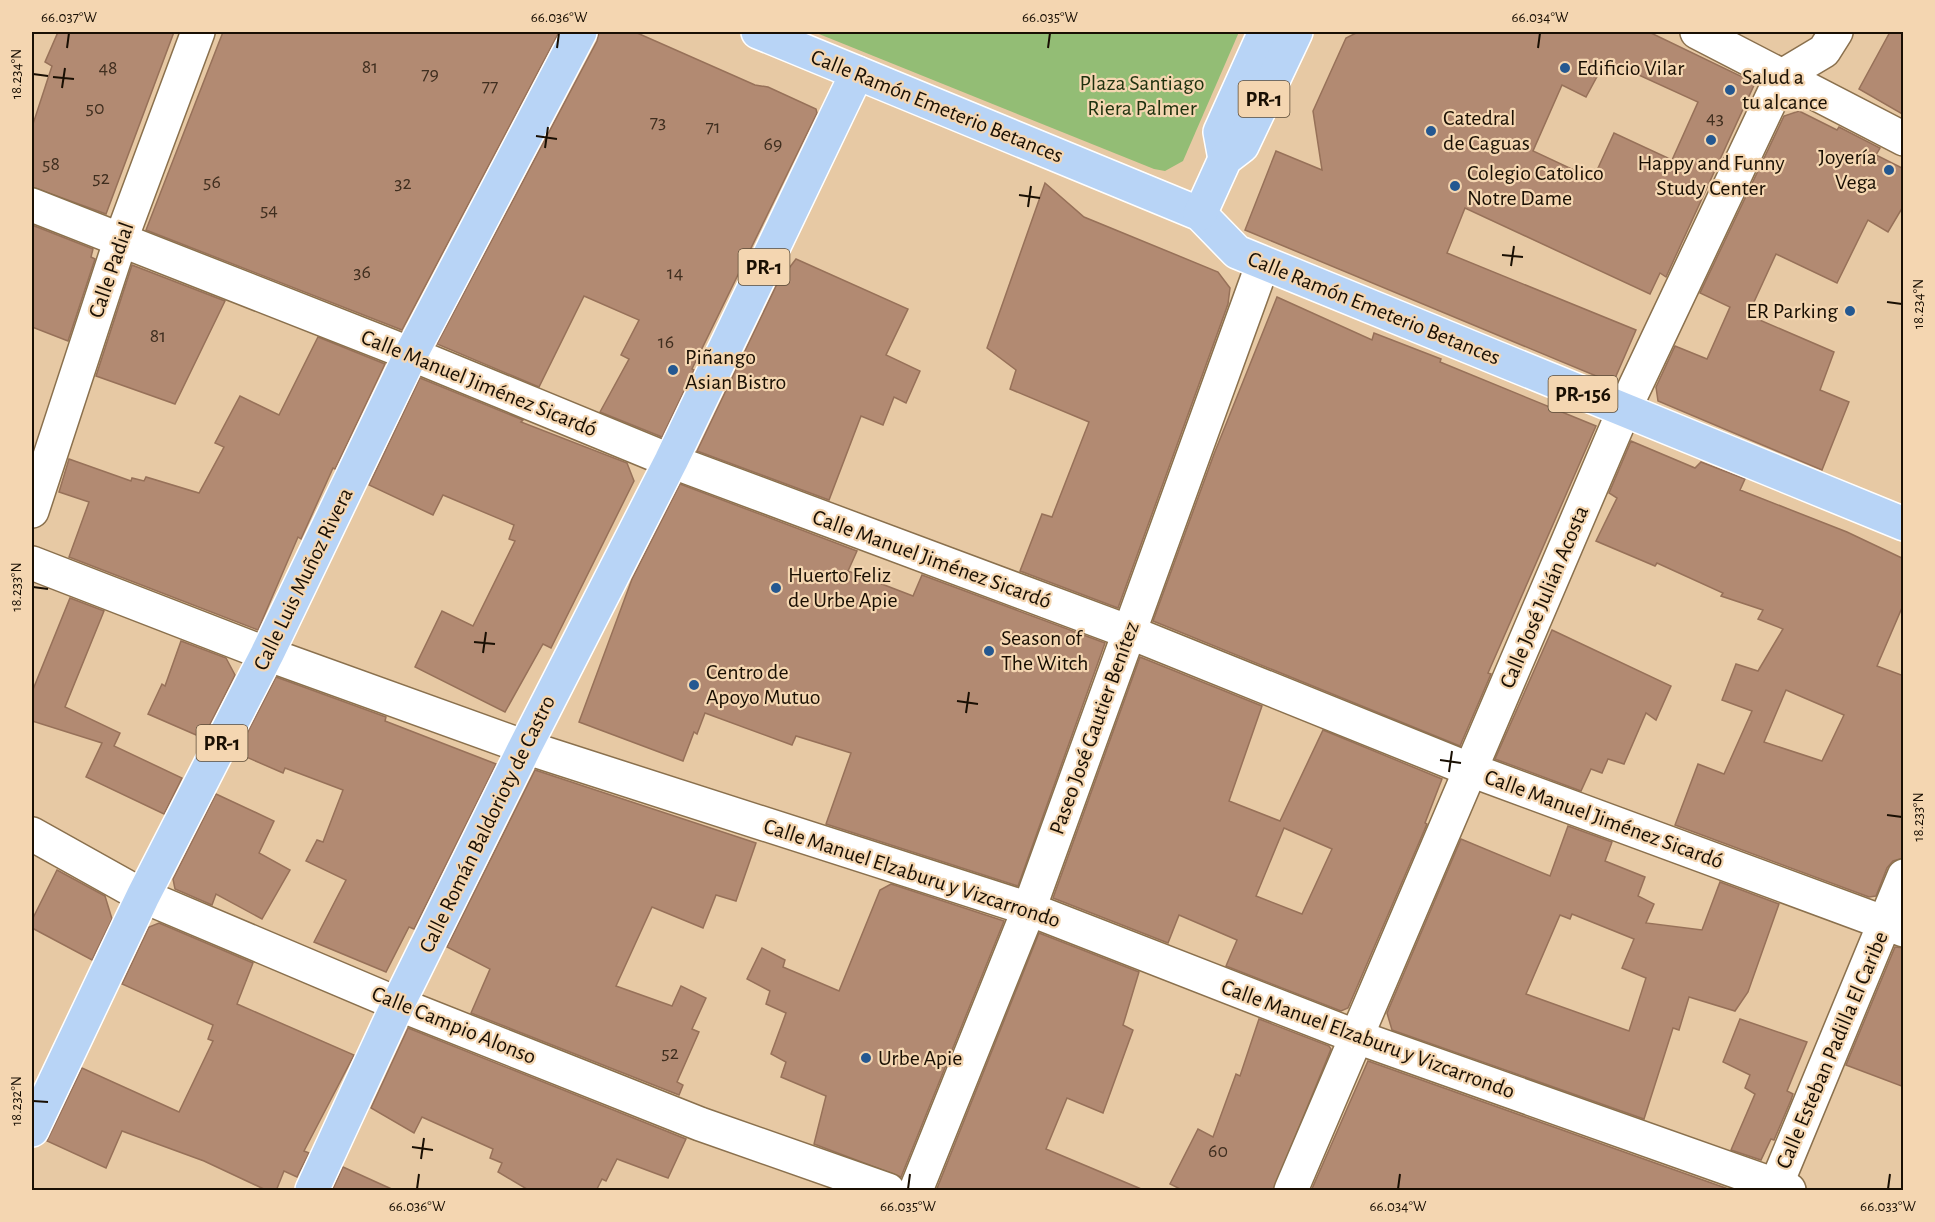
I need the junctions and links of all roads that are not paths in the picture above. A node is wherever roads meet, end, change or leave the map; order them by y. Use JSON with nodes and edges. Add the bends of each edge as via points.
{"nodes":[{"id":1,"x":198,"y":32,"type":"edge"},
{"id":2,"x":580,"y":32,"type":"edge"},
{"id":3,"x":758,"y":32,"type":"edge"},
{"id":4,"x":1697,"y":32,"type":"edge"},
{"id":5,"x":1836,"y":32,"type":"edge"},
{"id":6,"x":1278,"y":38,"type":"edge"},
{"id":7,"x":857,"y":73,"type":"junction"},
{"id":8,"x":1782,"y":76,"type":"junction"},
{"id":9,"x":1904,"y":139,"type":"edge"},
{"id":10,"x":32,"y":205,"type":"edge"},
{"id":11,"x":1200,"y":214,"type":"junction"},
{"id":12,"x":121,"y":239,"type":"junction"},
{"id":13,"x":1263,"y":263,"type":"junction"},
{"id":14,"x":411,"y":354,"type":"junction"},
{"id":15,"x":1624,"y":410,"type":"junction"},
{"id":16,"x":671,"y":461,"type":"junction"},
{"id":17,"x":32,"y":511,"type":"edge"},
{"id":18,"x":1904,"y":524,"type":"edge"},
{"id":19,"x":32,"y":562,"type":"edge"},
{"id":20,"x":1129,"y":632,"type":"junction"},
{"id":21,"x":267,"y":654,"type":"junction"},
{"id":22,"x":525,"y":747,"type":"junction"},
{"id":23,"x":1471,"y":770,"type":"junction"},
{"id":24,"x":32,"y":834,"type":"edge"},
{"id":25,"x":1904,"y":876,"type":"edge"},
{"id":26,"x":143,"y":896,"type":"junction"},
{"id":27,"x":1029,"y":909,"type":"junction"},
{"id":28,"x":1894,"y":926,"type":"edge"},
{"id":29,"x":398,"y":1004,"type":"junction"},
{"id":30,"x":1357,"y":1037,"type":"junction"},
{"id":31,"x":32,"y":1130,"type":"edge"},
{"id":32,"x":1780,"y":1189,"type":"edge"},
{"id":33,"x":312,"y":1191,"type":"edge"},
{"id":34,"x":888,"y":1191,"type":"edge"},
{"id":35,"x":916,"y":1191,"type":"edge"},
{"id":36,"x":1291,"y":1191,"type":"edge"}],
"edges":[{"from":1,"to":12,"type":"street","name":"Calle Padial"},
{"from":2,"to":14,"type":"main road","name":"Calle Luis Muñoz Rivera","number":"PR-1"},
{"from":3,"to":7,"type":"main road","name":"Calle Ramón Emeterio Betances"},
{"from":4,"to":8,"type":"street"},
{"from":5,"to":8,"type":"street","via":[[1824,51]]},
{"from":6,"to":11,"type":"main road","number":"PR-1","via":[[1242,146],[1225,159]]},
{"from":7,"to":11,"type":"main road","name":"Calle Ramón Emeterio Betances"},
{"from":7,"to":16,"type":"main road","number":"PR-1"},
{"from":8,"to":9,"type":"street"},
{"from":8,"to":15,"type":"street","name":"Calle José Julián Acosta"},
{"from":10,"to":12,"type":"street","name":"Calle Manuel Jiménez Sicardó"},
{"from":11,"to":13,"type":"main road","name":"Calle Ramón Emeterio Betances","number":"PR-156","via":[[1238,252]]},
{"from":12,"to":14,"type":"street","name":"Calle Manuel Jiménez Sicardó"},
{"from":12,"to":17,"type":"street","name":"Calle Padial"},
{"from":13,"to":15,"type":"main road","name":"Calle Ramón Emeterio Betances","number":"PR-156"},
{"from":13,"to":20,"type":"street","name":"Paseo José Gautier Benítez"},
{"from":14,"to":16,"type":"street","name":"Calle Manuel Jiménez Sicardó"},
{"from":14,"to":21,"type":"main road","name":"Calle Luis Muñoz Rivera","number":"PR-1"},
{"from":15,"to":18,"type":"main road","name":"Calle Ramón Emeterio Betances","number":"PR-156"},
{"from":15,"to":23,"type":"street","name":"Calle José Julián Acosta"},
{"from":16,"to":20,"type":"street","name":"Calle Manuel Jiménez Sicardó"},
{"from":16,"to":22,"type":"main road","name":"Calle Román Baldorioty de Castro","number":"PR-1"},
{"from":19,"to":21,"type":"street","name":"Calle Manuel Elzaburu y Vizcarrondo"},
{"from":20,"to":23,"type":"street","name":"Calle Manuel Jiménez Sicardó"},
{"from":20,"to":27,"type":"street","name":"Paseo José Gautier Benítez"},
{"from":21,"to":22,"type":"street","name":"Calle Manuel Elzaburu y Vizcarrondo"},
{"from":21,"to":26,"type":"main road","name":"Calle Luis Muñoz Rivera","number":"PR-1"},
{"from":22,"to":27,"type":"street","name":"Calle Manuel Elzaburu y Vizcarrondo"},
{"from":22,"to":29,"type":"main road","name":"Calle Román Baldorioty de Castro","number":"PR-1"},
{"from":23,"to":28,"type":"street","name":"Calle Manuel Jiménez Sicardó"},
{"from":23,"to":30,"type":"street","name":"Calle José Julián Acosta"},
{"from":24,"to":26,"type":"street","name":"Calle Campio Alonso"},
{"from":25,"to":28,"type":"street","name":"Calle Esteban Padilla El Caribe"},
{"from":26,"to":29,"type":"street","name":"Calle Campio Alonso"},
{"from":26,"to":31,"type":"main road","name":"Calle Luis Muñoz Rivera","number":"PR-1"},
{"from":27,"to":30,"type":"street","name":"Calle Manuel Elzaburu y Vizcarrondo"},
{"from":27,"to":35,"type":"street","name":"Paseo José Gautier Benítez"},
{"from":28,"to":32,"type":"street","name":"Calle Esteban Padilla El Caribe"},
{"from":29,"to":33,"type":"main road","name":"Calle Román Baldorioty de Castro","number":"PR-1"},
{"from":29,"to":34,"type":"street","name":"Calle Campio Alonso","via":[[700,1124]]},
{"from":30,"to":32,"type":"street","name":"Calle Manuel Elzaburu y Vizcarrondo"},
{"from":30,"to":36,"type":"street","name":"Calle José Julián Acosta"}]}
